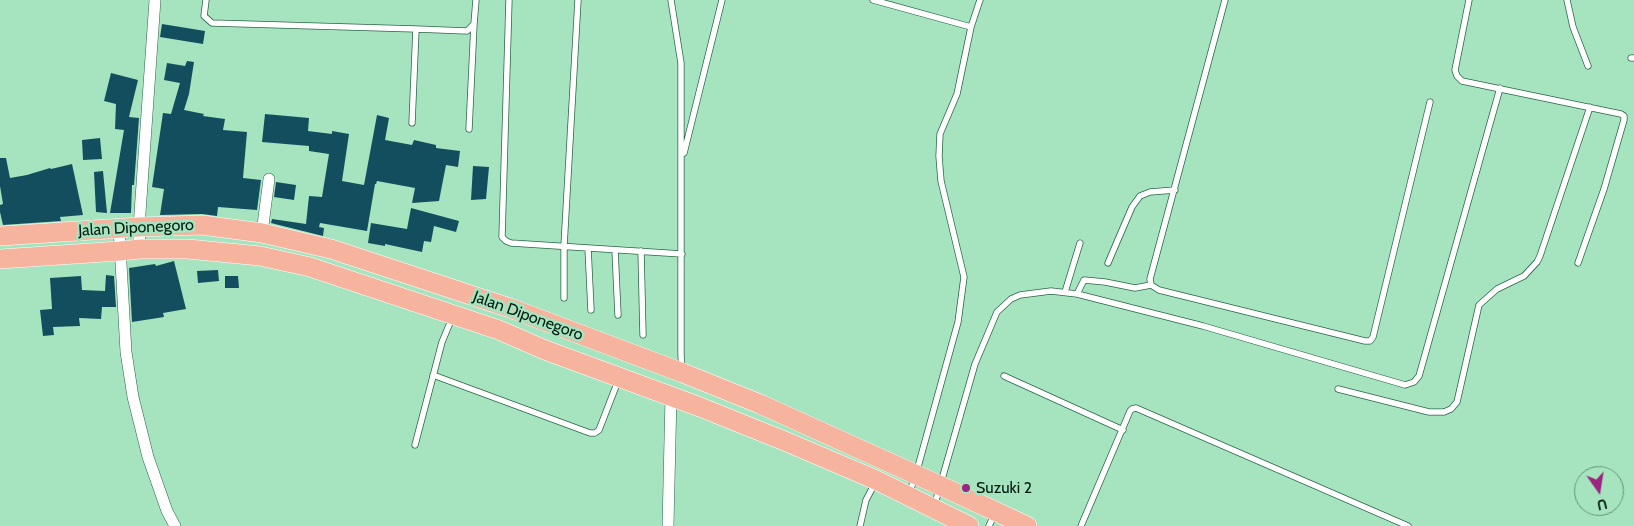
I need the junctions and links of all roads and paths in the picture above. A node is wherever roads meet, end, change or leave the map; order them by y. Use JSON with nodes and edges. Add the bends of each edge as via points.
{"nodes":[{"id":1,"x":156,"y":0,"type":"edge"},
{"id":2,"x":206,"y":0,"type":"edge"},
{"id":3,"x":476,"y":0,"type":"edge"},
{"id":4,"x":509,"y":0,"type":"edge"},
{"id":5,"x":578,"y":0,"type":"edge"},
{"id":6,"x":671,"y":0,"type":"edge"},
{"id":7,"x":722,"y":0,"type":"edge"},
{"id":8,"x":873,"y":0,"type":"edge"},
{"id":9,"x":980,"y":0,"type":"edge"},
{"id":10,"x":1225,"y":0,"type":"edge"},
{"id":11,"x":1469,"y":0,"type":"edge"},
{"id":12,"x":1567,"y":0,"type":"edge"},
{"id":13,"x":474,"y":24,"type":"junction"},
{"id":14,"x":971,"y":27,"type":"junction"},
{"id":15,"x":416,"y":29,"type":"junction"},
{"id":16,"x":1588,"y":66,"type":"dead end"},
{"id":17,"x":1500,"y":88,"type":"junction"},
{"id":18,"x":1430,"y":102,"type":"dead end"},
{"id":19,"x":1590,"y":107,"type":"junction"},
{"id":20,"x":412,"y":123,"type":"dead end"},
{"id":21,"x":469,"y":129,"type":"dead end"},
{"id":22,"x":681,"y":162,"type":"junction"},
{"id":23,"x":269,"y":179,"type":"dead end"},
{"id":24,"x":1175,"y":190,"type":"junction"},
{"id":25,"x":139,"y":227,"type":"junction"},
{"id":26,"x":119,"y":228,"type":"junction"},
{"id":27,"x":262,"y":233,"type":"junction"},
{"id":28,"x":0,"y":236,"type":"edge"},
{"id":29,"x":1080,"y":243,"type":"dead end"},
{"id":30,"x":564,"y":246,"type":"junction"},
{"id":31,"x":588,"y":248,"type":"junction"},
{"id":32,"x":140,"y":249,"type":"junction"},
{"id":33,"x":615,"y":250,"type":"junction"},
{"id":34,"x":120,"y":251,"type":"junction"},
{"id":35,"x":641,"y":251,"type":"junction"},
{"id":36,"x":682,"y":254,"type":"junction"},
{"id":37,"x":0,"y":259,"type":"edge"},
{"id":38,"x":1108,"y":263,"type":"dead end"},
{"id":39,"x":1578,"y":263,"type":"dead end"},
{"id":40,"x":1151,"y":285,"type":"junction"},
{"id":41,"x":1065,"y":292,"type":"junction"},
{"id":42,"x":1076,"y":294,"type":"junction"},
{"id":43,"x":564,"y":298,"type":"dead end"},
{"id":44,"x":510,"y":308,"type":"junction"},
{"id":45,"x":591,"y":310,"type":"dead end"},
{"id":46,"x":618,"y":315,"type":"dead end"},
{"id":47,"x":453,"y":316,"type":"junction"},
{"id":48,"x":499,"y":330,"type":"junction"},
{"id":49,"x":643,"y":335,"type":"dead end"},
{"id":50,"x":683,"y":373,"type":"junction"},
{"id":51,"x":433,"y":375,"type":"junction"},
{"id":52,"x":620,"y":376,"type":"junction"},
{"id":53,"x":1004,"y":376,"type":"dead end"},
{"id":54,"x":1338,"y":389,"type":"dead end"},
{"id":55,"x":671,"y":396,"type":"junction"},
{"id":56,"x":1123,"y":430,"type":"junction"},
{"id":57,"x":415,"y":445,"type":"dead end"},
{"id":58,"x":916,"y":474,"type":"junction"},
{"id":59,"x":876,"y":480,"type":"junction"},
{"id":60,"x":941,"y":486,"type":"junction"},
{"id":61,"x":908,"y":496,"type":"junction"},
{"id":62,"x":934,"y":509,"type":"junction"},
{"id":63,"x":993,"y":519,"type":"edge"},
{"id":64,"x":175,"y":526,"type":"edge"},
{"id":65,"x":668,"y":526,"type":"edge"},
{"id":66,"x":860,"y":526,"type":"edge"},
{"id":67,"x":969,"y":526,"type":"edge"},
{"id":68,"x":1027,"y":526,"type":"edge"},
{"id":69,"x":1081,"y":526,"type":"edge"},
{"id":70,"x":1408,"y":526,"type":"edge"}],
"edges":[{"from":1,"to":25,"type":"street"},
{"from":2,"to":15,"type":"lane","via":[[204,16],[212,23]]},
{"from":3,"to":13,"type":"lane"},
{"from":4,"to":30,"type":"lane","via":[[502,237],[511,243]]},
{"from":5,"to":30,"type":"lane"},
{"from":6,"to":22,"type":"lane","via":[[681,63]]},
{"from":7,"to":22,"type":"lane"},
{"from":8,"to":14,"type":"lane"},
{"from":9,"to":14,"type":"lane"},
{"from":10,"to":24,"type":"lane"},
{"from":11,"to":17,"type":"lane","via":[[1455,70],[1462,81]]},
{"from":12,"to":16,"type":"lane"},
{"from":13,"to":15,"type":"lane","via":[[467,31]]},
{"from":13,"to":21,"type":"lane"},
{"from":14,"to":58,"type":"lane","via":[[957,94],[940,134],[939,156],[941,181],[964,277],[958,322]]},
{"from":15,"to":20,"type":"lane"},
{"from":17,"to":19,"type":"lane"},
{"from":17,"to":42,"type":"lane","via":[[1421,367],[1414,382],[1404,385],[1202,326]]},
{"from":18,"to":40,"type":"lane","via":[[1370,341],[1159,290]]},
{"from":19,"to":39,"type":"lane","via":[[1621,114],[1624,120]]},
{"from":19,"to":54,"type":"lane","via":[[1537,262],[1524,276],[1497,289],[1479,306],[1457,402],[1452,410],[1429,412]]},
{"from":22,"to":36,"type":"lane"},
{"from":23,"to":27,"type":"street"},
{"from":24,"to":38,"type":"lane","via":[[1140,196]]},
{"from":24,"to":40,"type":"lane"},
{"from":25,"to":26,"type":"highway","name":"Jalan Diponegoro"},
{"from":25,"to":27,"type":"highway","name":"Jalan Diponegoro","via":[[202,225]]},
{"from":25,"to":32,"type":"street"},
{"from":26,"to":28,"type":"highway","name":"Jalan Diponegoro"},
{"from":26,"to":34,"type":"street"},
{"from":27,"to":44,"type":"highway","name":"Jalan Diponegoro","via":[[331,250]]},
{"from":29,"to":41,"type":"lane"},
{"from":30,"to":31,"type":"lane"},
{"from":30,"to":43,"type":"lane"},
{"from":31,"to":33,"type":"lane"},
{"from":31,"to":45,"type":"lane"},
{"from":32,"to":34,"type":"highway","name":"Jalan Diponegoro"},
{"from":32,"to":47,"type":"highway","name":"Jalan Diponegoro","via":[[188,248],[268,258],[310,267]]},
{"from":33,"to":35,"type":"lane"},
{"from":33,"to":46,"type":"lane"},
{"from":34,"to":37,"type":"highway","name":"Jalan Diponegoro"},
{"from":34,"to":64,"type":"street","via":[[126,352],[133,397],[148,457]]},
{"from":35,"to":36,"type":"lane"},
{"from":35,"to":49,"type":"lane"},
{"from":36,"to":50,"type":"lane"},
{"from":40,"to":42,"type":"lane","via":[[1135,288],[1084,280]]},
{"from":41,"to":42,"type":"lane"},
{"from":41,"to":60,"type":"lane","via":[[1020,295],[997,312],[975,364]]},
{"from":44,"to":48,"type":"highway"},
{"from":44,"to":50,"type":"highway","name":"Jalan Diponegoro"},
{"from":47,"to":48,"type":"highway","name":"Jalan Diponegoro"},
{"from":47,"to":51,"type":"lane"},
{"from":48,"to":52,"type":"highway","name":"Jalan Diponegoro"},
{"from":50,"to":58,"type":"highway","name":"Jalan Diponegoro"},
{"from":51,"to":52,"type":"lane","via":[[595,434],[600,430]]},
{"from":51,"to":57,"type":"lane"},
{"from":52,"to":55,"type":"highway","name":"Jalan Diponegoro"},
{"from":53,"to":56,"type":"lane"},
{"from":55,"to":59,"type":"highway","name":"Jalan Diponegoro"},
{"from":55,"to":65,"type":"street"},
{"from":56,"to":69,"type":"lane"},
{"from":56,"to":70,"type":"lane","via":[[1132,409],[1138,409]]},
{"from":58,"to":60,"type":"highway","name":"Jalan Diponegoro"},
{"from":58,"to":61,"type":"lane"},
{"from":59,"to":61,"type":"highway","name":"Jalan Diponegoro"},
{"from":59,"to":66,"type":"lane","via":[[866,500]]},
{"from":60,"to":62,"type":"lane"},
{"from":60,"to":63,"type":"highway","name":"Jalan Diponegoro"},
{"from":61,"to":62,"type":"highway","name":"Jalan Diponegoro"},
{"from":62,"to":67,"type":"highway","name":"Jalan Diponegoro"},
{"from":63,"to":68,"type":"highway","name":"Jalan Diponegoro"}]}
